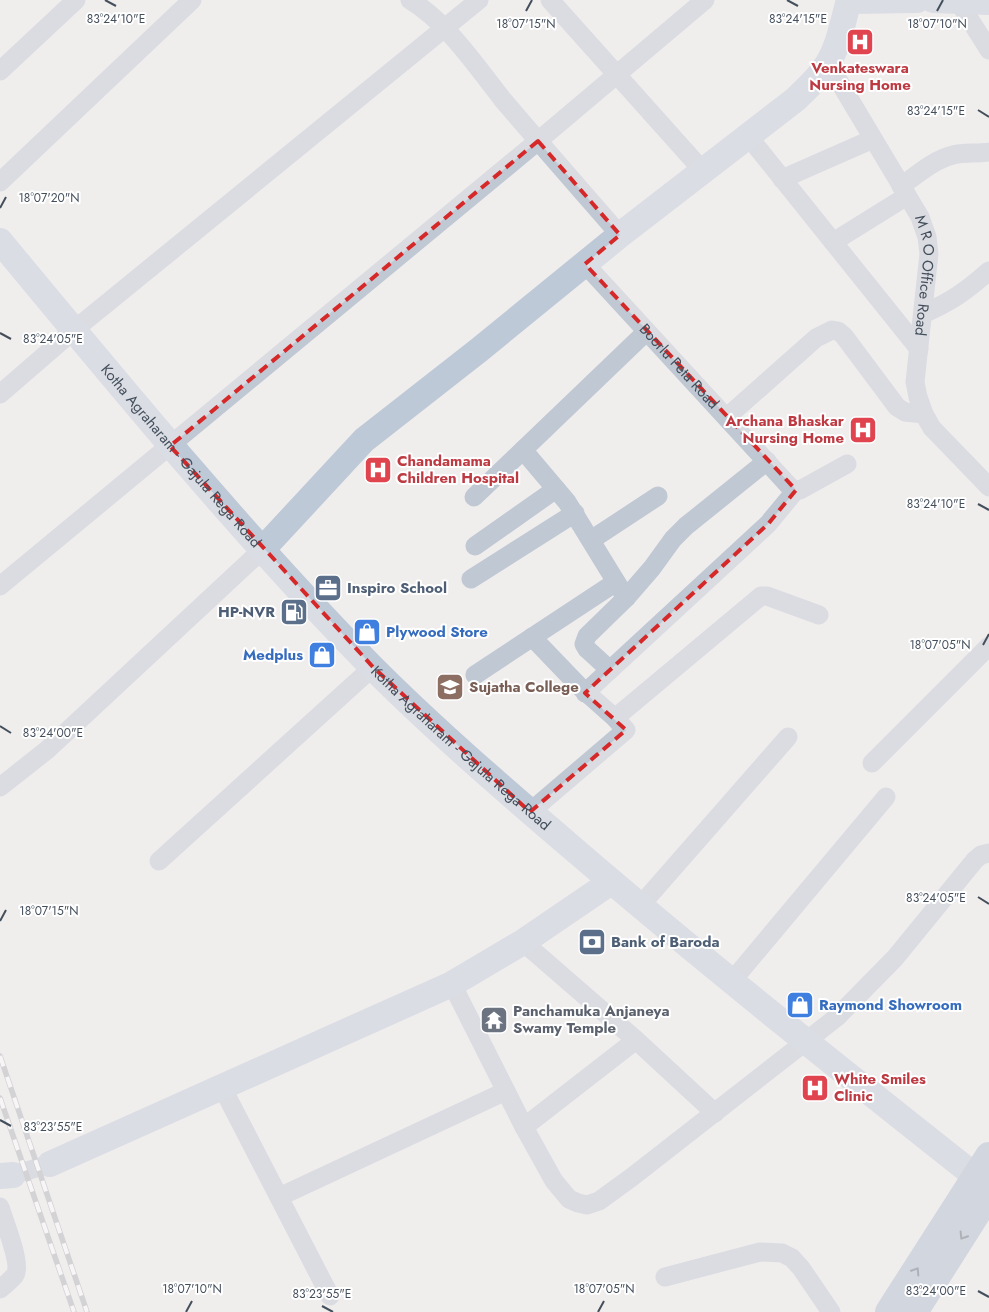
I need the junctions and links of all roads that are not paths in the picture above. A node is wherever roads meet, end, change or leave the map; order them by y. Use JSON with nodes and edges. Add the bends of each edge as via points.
{"nodes":[{"id":1,"x":76,"y":0,"type":"edge"},
{"id":2,"x":192,"y":0,"type":"edge"},
{"id":3,"x":410,"y":0,"type":"edge"},
{"id":4,"x":479,"y":0,"type":"edge"},
{"id":5,"x":550,"y":0,"type":"edge"},
{"id":6,"x":705,"y":0,"type":"edge"},
{"id":7,"x":849,"y":0,"type":"edge"},
{"id":8,"x":916,"y":0,"type":"edge"},
{"id":9,"x":945,"y":0,"type":"edge"},
{"id":10,"x":989,"y":2,"type":"edge"},
{"id":11,"x":444,"y":28,"type":"junction"},
{"id":12,"x":989,"y":50,"type":"edge"},
{"id":13,"x":828,"y":63,"type":"junction"},
{"id":14,"x":0,"y":71,"type":"edge"},
{"id":15,"x":617,"y":75,"type":"junction"},
{"id":16,"x":748,"y":136,"type":"junction"},
{"id":17,"x":873,"y":139,"type":"junction"},
{"id":18,"x":538,"y":141,"type":"junction"},
{"id":19,"x":989,"y":152,"type":"edge"},
{"id":20,"x":703,"y":171,"type":"junction"},
{"id":21,"x":782,"y":179,"type":"junction"},
{"id":22,"x":0,"y":182,"type":"edge"},
{"id":23,"x":904,"y":191,"type":"junction"},
{"id":24,"x":620,"y":236,"type":"junction"},
{"id":25,"x":0,"y":241,"type":"edge"},
{"id":26,"x":833,"y":242,"type":"junction"},
{"id":27,"x":585,"y":264,"type":"junction"},
{"id":28,"x":989,"y":271,"type":"edge"},
{"id":29,"x":922,"y":314,"type":"junction"},
{"id":30,"x":74,"y":330,"type":"junction"},
{"id":31,"x":646,"y":332,"type":"junction"},
{"id":32,"x":919,"y":349,"type":"junction"},
{"id":33,"x":0,"y":394,"type":"edge"},
{"id":34,"x":924,"y":414,"type":"junction"},
{"id":35,"x":728,"y":418,"type":"junction"},
{"id":36,"x":170,"y":446,"type":"junction"},
{"id":37,"x":524,"y":450,"type":"junction"},
{"id":38,"x":767,"y":461,"type":"junction"},
{"id":39,"x":847,"y":464,"type":"dead end"},
{"id":40,"x":989,"y":488,"type":"edge"},
{"id":41,"x":556,"y":489,"type":"junction"},
{"id":42,"x":796,"y":490,"type":"junction"},
{"id":43,"x":658,"y":496,"type":"dead end"},
{"id":44,"x":474,"y":497,"type":"dead end"},
{"id":45,"x":575,"y":513,"type":"junction"},
{"id":46,"x":591,"y":540,"type":"junction"},
{"id":47,"x":475,"y":546,"type":"dead end"},
{"id":48,"x":262,"y":550,"type":"junction"},
{"id":49,"x":471,"y":579,"type":"dead end"},
{"id":50,"x":616,"y":582,"type":"junction"},
{"id":51,"x":0,"y":586,"type":"edge"},
{"id":52,"x":626,"y":598,"type":"junction"},
{"id":53,"x":819,"y":615,"type":"dead end"},
{"id":54,"x":532,"y":638,"type":"junction"},
{"id":55,"x":989,"y":646,"type":"edge"},
{"id":56,"x":373,"y":667,"type":"junction"},
{"id":57,"x":610,"y":670,"type":"junction"},
{"id":58,"x":475,"y":675,"type":"dead end"},
{"id":59,"x":586,"y":693,"type":"junction"},
{"id":60,"x":615,"y":718,"type":"junction"},
{"id":61,"x":788,"y":737,"type":"dead end"},
{"id":62,"x":872,"y":763,"type":"dead end"},
{"id":63,"x":0,"y":787,"type":"edge"},
{"id":64,"x":886,"y":797,"type":"dead end"},
{"id":65,"x":530,"y":812,"type":"junction"},
{"id":66,"x":989,"y":853,"type":"edge"},
{"id":67,"x":159,"y":860,"type":"dead end"},
{"id":68,"x":611,"y":882,"type":"junction"},
{"id":69,"x":640,"y":906,"type":"junction"},
{"id":70,"x":523,"y":942,"type":"junction"},
{"id":71,"x":732,"y":981,"type":"junction"},
{"id":72,"x":452,"y":984,"type":"junction"},
{"id":73,"x":636,"y":1040,"type":"junction"},
{"id":74,"x":807,"y":1041,"type":"junction"},
{"id":75,"x":222,"y":1087,"type":"junction"},
{"id":76,"x":506,"y":1091,"type":"junction"},
{"id":77,"x":715,"y":1113,"type":"junction"},
{"id":78,"x":524,"y":1126,"type":"junction"},
{"id":79,"x":50,"y":1164,"type":"joint"},
{"id":80,"x":6,"y":1176,"type":"edge"},
{"id":81,"x":986,"y":1179,"type":"edge"},
{"id":82,"x":279,"y":1197,"type":"junction"},
{"id":83,"x":0,"y":1207,"type":"edge"},
{"id":84,"x":665,"y":1277,"type":"dead end"},
{"id":85,"x":0,"y":1288,"type":"edge"},
{"id":86,"x":330,"y":1296,"type":"dead end"},
{"id":87,"x":831,"y":1312,"type":"edge"},
{"id":88,"x":889,"y":1312,"type":"edge"},
{"id":89,"x":914,"y":1312,"type":"edge"}],
"edges":[{"from":1,"to":14,"type":"street"},
{"from":2,"to":22,"type":"street"},
{"from":3,"to":11,"type":"street"},
{"from":4,"to":11,"type":"street"},
{"from":5,"to":15,"type":"street"},
{"from":6,"to":15,"type":"street"},
{"from":7,"to":8,"type":"street"},
{"from":7,"to":13,"type":"street"},
{"from":9,"to":10,"type":"street"},
{"from":9,"to":12,"type":"street"},
{"from":11,"to":18,"type":"street"},
{"from":11,"to":30,"type":"street"},
{"from":13,"to":16,"type":"street","via":[[796,99]]},
{"from":13,"to":17,"type":"street","name":"M R O Office Road"},
{"from":15,"to":18,"type":"street"},
{"from":15,"to":20,"type":"street"},
{"from":16,"to":20,"type":"street"},
{"from":16,"to":21,"type":"street"},
{"from":17,"to":21,"type":"street"},
{"from":17,"to":23,"type":"street","name":"M R O Office Road"},
{"from":18,"to":24,"type":"street"},
{"from":18,"to":36,"type":"street"},
{"from":19,"to":23,"type":"street","via":[[954,154],[936,161]]},
{"from":20,"to":24,"type":"street"},
{"from":21,"to":26,"type":"street"},
{"from":23,"to":26,"type":"street"},
{"from":23,"to":29,"type":"street","name":"M R O Office Road","via":[[928,237]]},
{"from":24,"to":27,"type":"street"},
{"from":25,"to":30,"type":"street","name":"Kotha Agraharam - Gajula Rega Road"},
{"from":26,"to":32,"type":"street"},
{"from":27,"to":31,"type":"street","name":"Boorlu Peta Road"},
{"from":27,"to":48,"type":"street","via":[[364,440]]},
{"from":28,"to":29,"type":"street","via":[[965,292]]},
{"from":29,"to":32,"type":"street","name":"M R O Office Road"},
{"from":30,"to":33,"type":"street"},
{"from":30,"to":36,"type":"street","name":"Kotha Agraharam - Gajula Rega Road"},
{"from":31,"to":35,"type":"street","name":"Boorlu Peta Road"},
{"from":31,"to":37,"type":"street"},
{"from":32,"to":34,"type":"street","name":"M R O Office Road","via":[[915,382]]},
{"from":34,"to":35,"type":"street","via":[[904,412],[897,407],[844,336],[832,330],[816,338]]},
{"from":34,"to":40,"type":"street","name":"M R O Office Road","via":[[932,428]]},
{"from":35,"to":38,"type":"street","name":"Boorlu Peta Road"},
{"from":36,"to":48,"type":"street","name":"Kotha Agraharam - Gajula Rega Road"},
{"from":36,"to":51,"type":"street"},
{"from":37,"to":41,"type":"street"},
{"from":37,"to":44,"type":"street"},
{"from":38,"to":42,"type":"street","name":"Boorlu Peta Road"},
{"from":38,"to":52,"type":"street","via":[[686,526]]},
{"from":39,"to":42,"type":"street"},
{"from":41,"to":45,"type":"street"},
{"from":41,"to":47,"type":"street"},
{"from":42,"to":57,"type":"street","via":[[768,524]]},
{"from":43,"to":46,"type":"street"},
{"from":45,"to":46,"type":"street"},
{"from":45,"to":49,"type":"street"},
{"from":46,"to":50,"type":"street"},
{"from":48,"to":56,"type":"street","name":"Kotha Agraharam - Gajula Rega Road"},
{"from":48,"to":63,"type":"street","via":[[47,750]]},
{"from":50,"to":52,"type":"street"},
{"from":50,"to":54,"type":"street"},
{"from":52,"to":57,"type":"street","via":[[585,639],[586,649]]},
{"from":53,"to":60,"type":"street","via":[[761,596]]},
{"from":54,"to":58,"type":"street"},
{"from":54,"to":59,"type":"street"},
{"from":55,"to":62,"type":"street"},
{"from":56,"to":65,"type":"street","name":"Kotha Agraharam - Gajula Rega Road"},
{"from":56,"to":67,"type":"street"},
{"from":57,"to":59,"type":"street"},
{"from":59,"to":60,"type":"street"},
{"from":60,"to":65,"type":"street","via":[[626,730]]},
{"from":61,"to":69,"type":"street"},
{"from":64,"to":71,"type":"street"},
{"from":65,"to":68,"type":"street","name":"Kotha Agraharam - Gajula Rega Road"},
{"from":66,"to":74,"type":"street","via":[[975,860],[895,958],[837,1017]]},
{"from":68,"to":69,"type":"street","name":"Kotha Agraharam - Gajula Rega Road"},
{"from":68,"to":70,"type":"street"},
{"from":69,"to":71,"type":"street","name":"Kotha Agraharam - Gajula Rega Road"},
{"from":70,"to":72,"type":"street"},
{"from":70,"to":73,"type":"street"},
{"from":71,"to":74,"type":"street","name":"Kotha Agraharam - Gajula Rega Road"},
{"from":72,"to":75,"type":"street"},
{"from":72,"to":76,"type":"street"},
{"from":73,"to":77,"type":"street"},
{"from":73,"to":78,"type":"street"},
{"from":74,"to":77,"type":"street"},
{"from":74,"to":81,"type":"street","name":"Kotha Agraharam - Gajula Rega Road"},
{"from":75,"to":79,"type":"street"},
{"from":75,"to":82,"type":"street"},
{"from":76,"to":78,"type":"street"},
{"from":76,"to":82,"type":"street"},
{"from":77,"to":78,"type":"street","via":[[619,1187],[599,1201],[587,1204],[569,1199],[554,1181]]},
{"from":79,"to":80,"type":"street"},
{"from":88,"to":81,"type":"main road","one_way":true},
{"from":81,"to":89,"type":"main road","one_way":true},
{"from":82,"to":86,"type":"street"},
{"from":83,"to":85,"type":"street","via":[[17,1269],[15,1275]]},
{"from":84,"to":87,"type":"street","via":[[760,1252],[782,1254],[802,1268]]}]}
